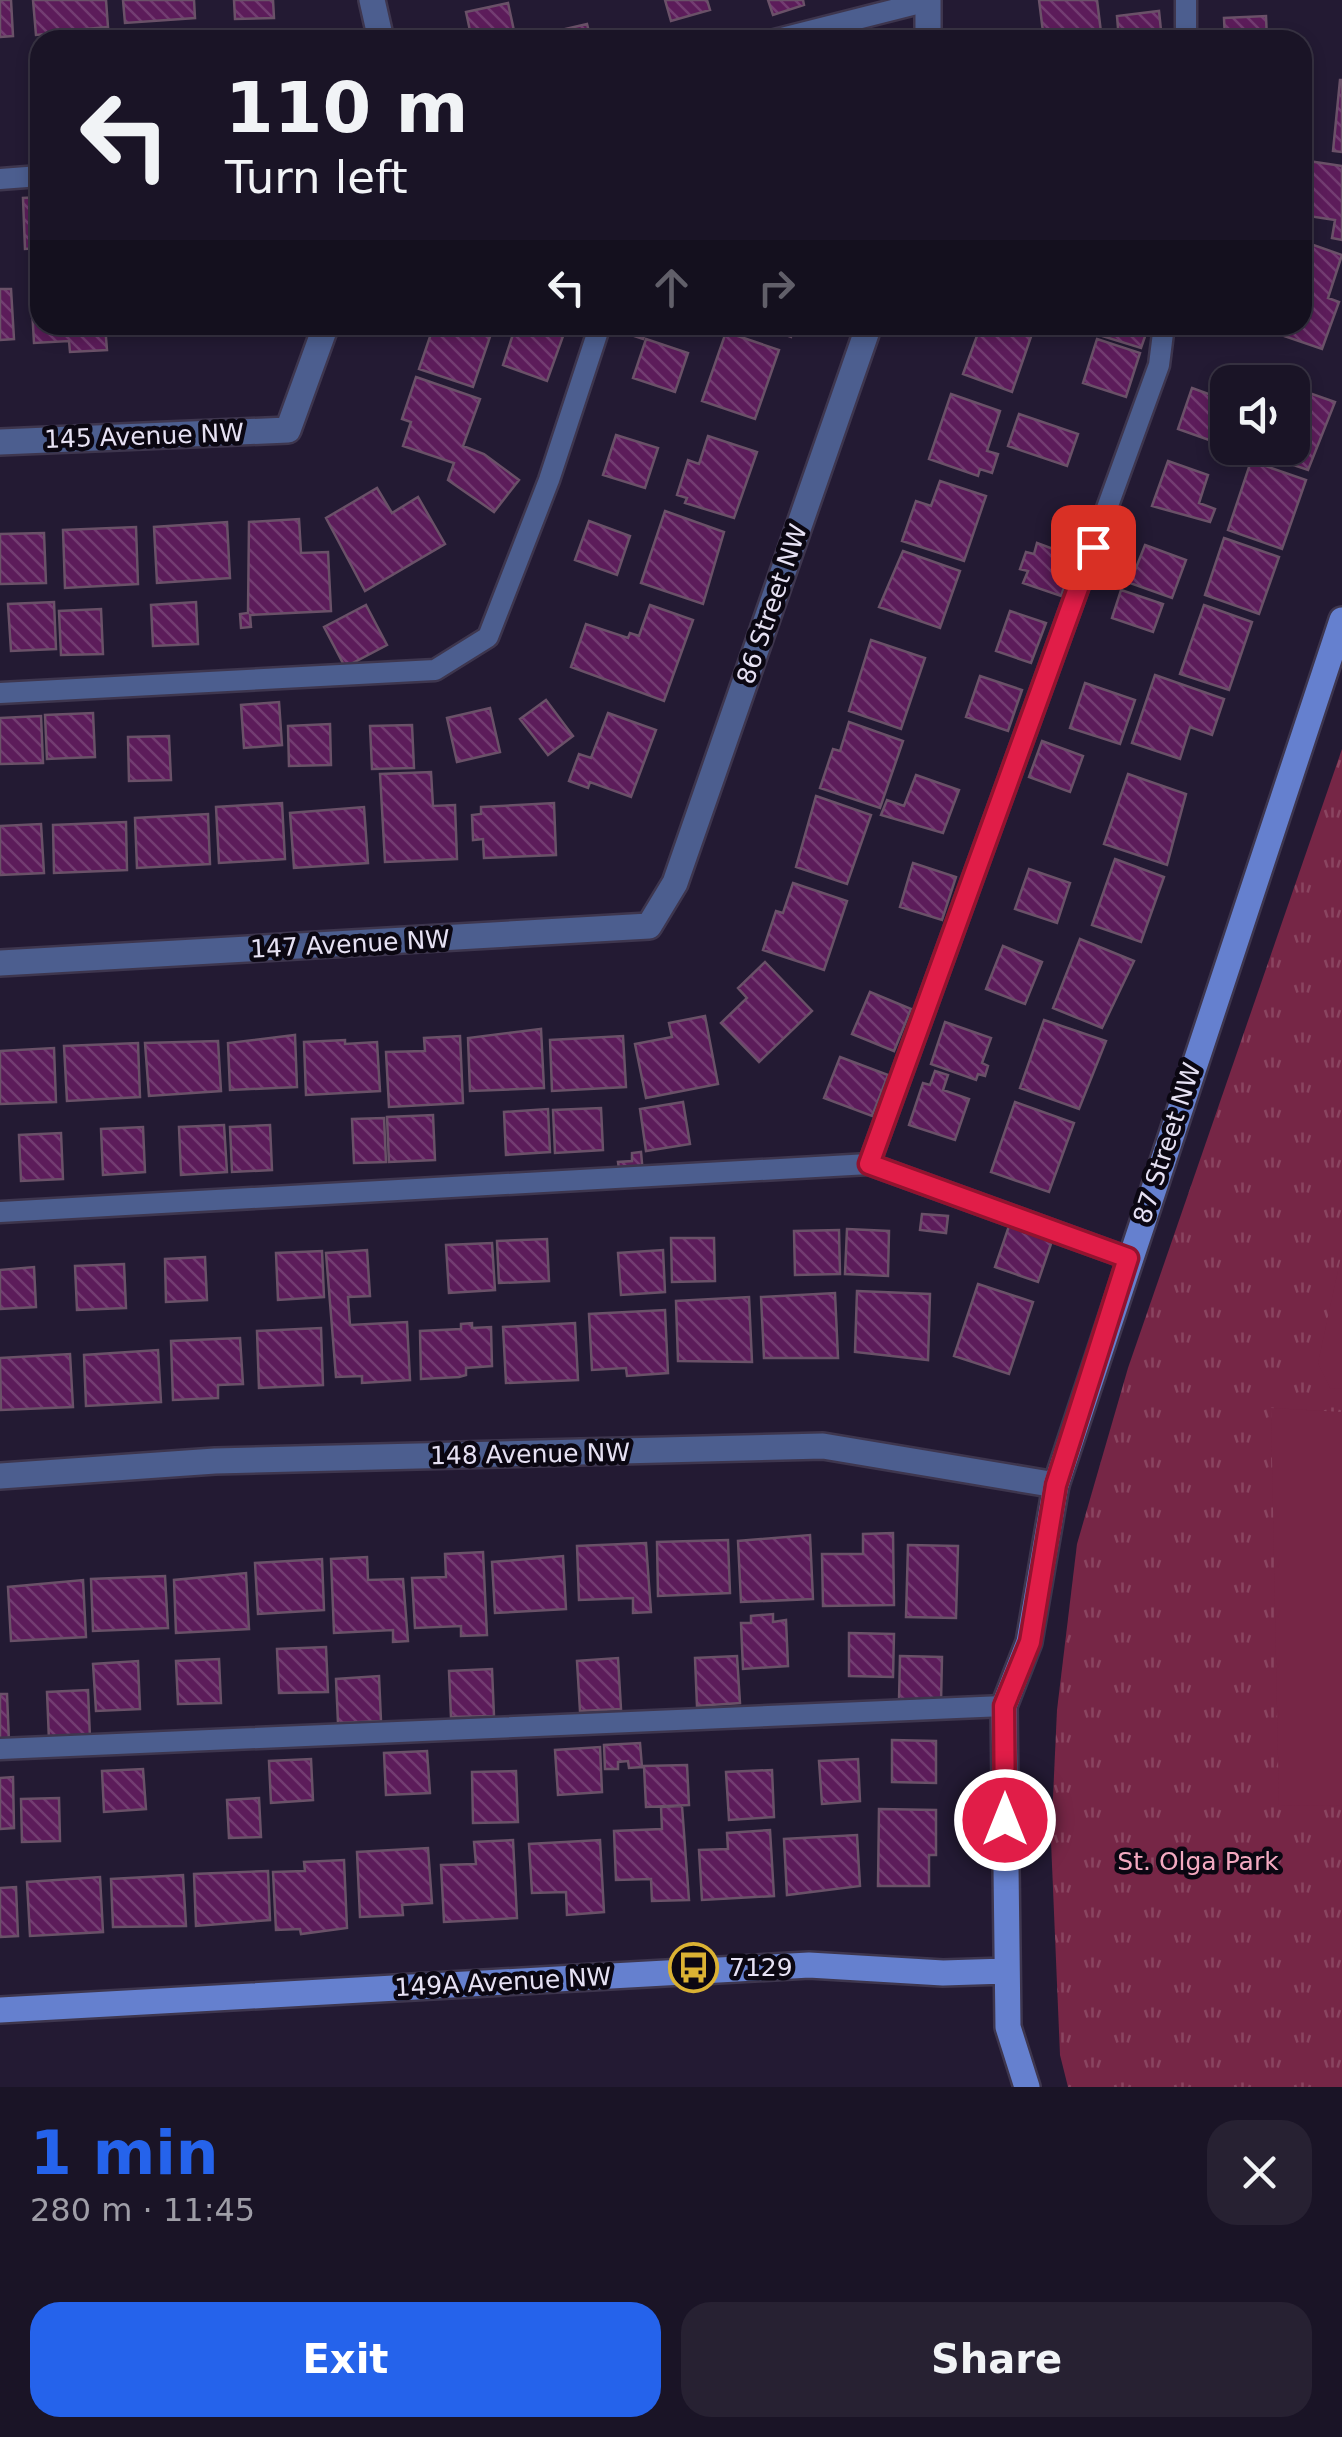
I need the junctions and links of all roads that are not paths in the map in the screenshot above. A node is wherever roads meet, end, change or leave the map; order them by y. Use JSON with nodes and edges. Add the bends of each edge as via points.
{"nodes":[{"id":1,"x":372,"y":0,"type":"edge"},
{"id":2,"x":1186,"y":0,"type":"edge"},
{"id":3,"x":928,"y":1,"type":"edge"},
{"id":4,"x":379,"y":30,"type":"edge"},
{"id":5,"x":813,"y":30,"type":"edge"},
{"id":6,"x":928,"y":30,"type":"edge"},
{"id":7,"x":1186,"y":30,"type":"edge"},
{"id":8,"x":30,"y":176,"type":"edge"},
{"id":9,"x":0,"y":178,"type":"edge"},
{"id":10,"x":322,"y":335,"type":"edge"},
{"id":11,"x":597,"y":335,"type":"edge"},
{"id":12,"x":866,"y":335,"type":"edge"},
{"id":13,"x":1163,"y":335,"type":"edge"},
{"id":14,"x":0,"y":442,"type":"edge"},
{"id":15,"x":1342,"y":620,"type":"edge"},
{"id":16,"x":0,"y":692,"type":"edge"},
{"id":17,"x":675,"y":883,"type":"joint"},
{"id":18,"x":0,"y":962,"type":"edge"},
{"id":19,"x":869,"y":1164,"type":"junction"},
{"id":20,"x":0,"y":1212,"type":"edge"},
{"id":21,"x":1128,"y":1258,"type":"junction"},
{"id":22,"x":0,"y":1476,"type":"edge"},
{"id":23,"x":1056,"y":1485,"type":"junction"},
{"id":24,"x":1004,"y":1706,"type":"junction"},
{"id":25,"x":0,"y":1749,"type":"edge"},
{"id":26,"x":1006,"y":1971,"type":"junction"},
{"id":27,"x":0,"y":2010,"type":"edge"},
{"id":28,"x":1027,"y":2087,"type":"edge"}],
"edges":[{"from":1,"to":4,"type":"street"},
{"from":2,"to":7,"type":"lane"},
{"from":3,"to":5,"type":"lane"},
{"from":3,"to":6,"type":"street"},
{"from":8,"to":9,"type":"lane"},
{"from":10,"to":14,"type":"street","name":"145 Avenue NW","via":[[288,430]]},
{"from":11,"to":16,"type":"lane","via":[[488,637],[448,662],[434,670]]},
{"from":12,"to":17,"type":"street","name":"86 Street NW"},
{"from":13,"to":19,"type":"lane","via":[[1159,366]]},
{"from":15,"to":21,"type":"street","name":"87 Street NW"},
{"from":17,"to":18,"type":"street","name":"147 Avenue NW","via":[[649,926]]},
{"from":19,"to":20,"type":"lane"},
{"from":19,"to":21,"type":"lane"},
{"from":21,"to":23,"type":"street","name":"87 Street NW"},
{"from":22,"to":23,"type":"street","name":"148 Avenue NW","via":[[215,1462],[824,1446]]},
{"from":23,"to":24,"type":"street","name":"87 Street NW","via":[[1030,1642]]},
{"from":24,"to":25,"type":"lane"},
{"from":24,"to":26,"type":"street","name":"87 Street NW"},
{"from":26,"to":27,"type":"street","name":"149A Avenue NW","via":[[809,1965]]},
{"from":26,"to":28,"type":"street","name":"87 Street NW","via":[[1008,2028]]}]}
